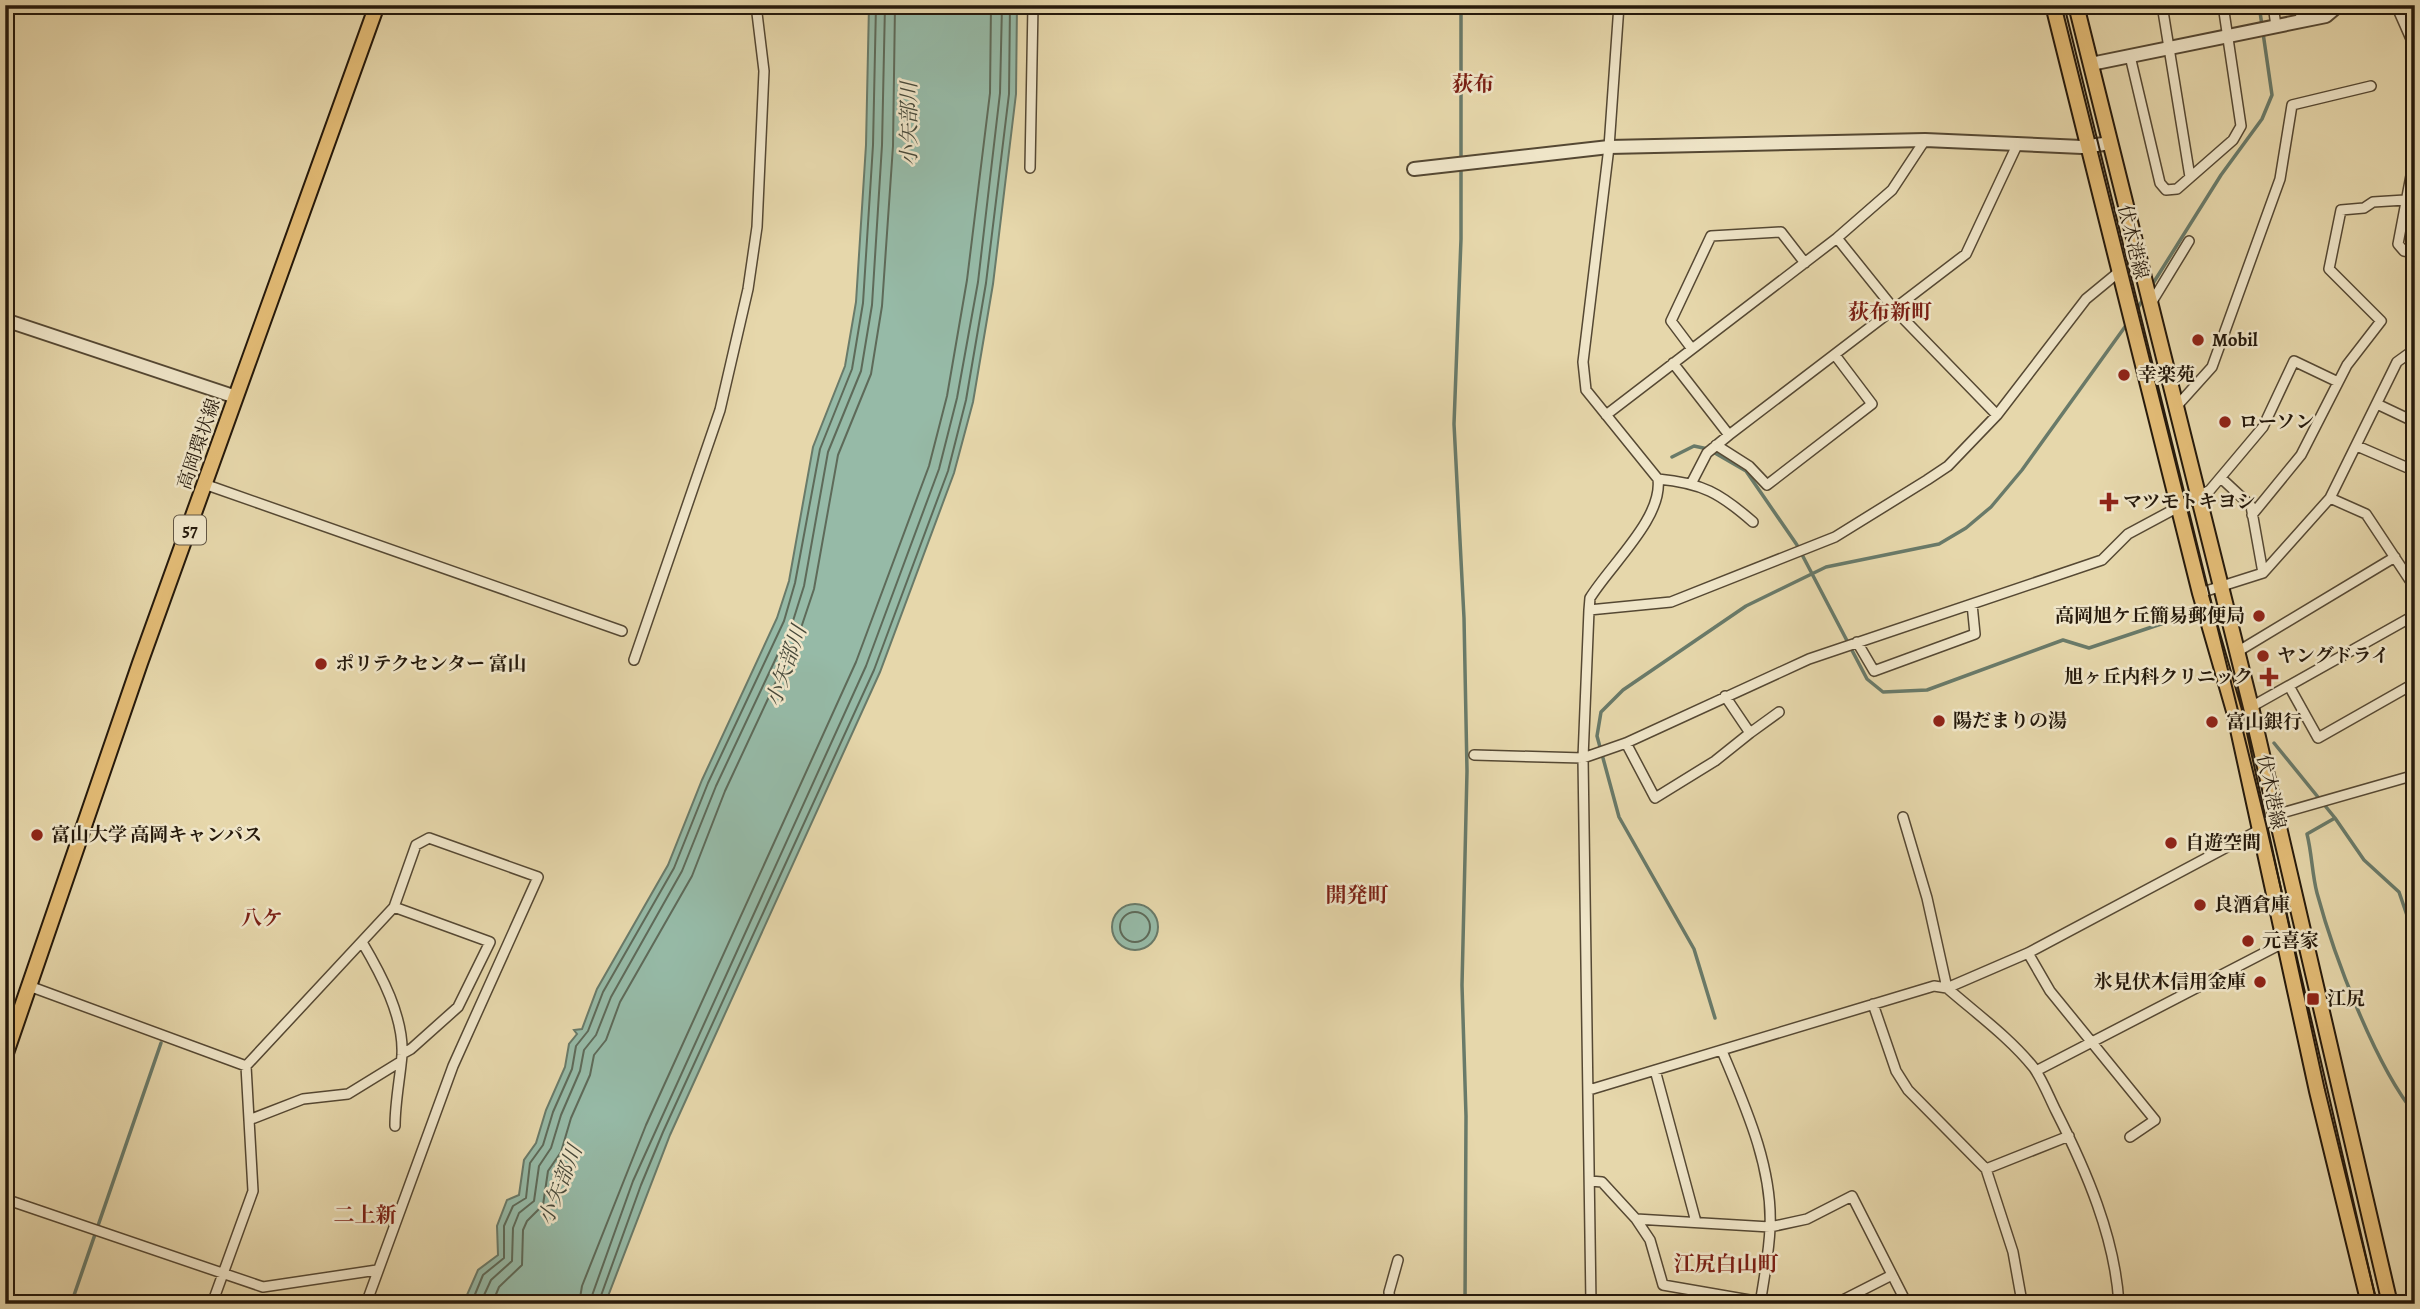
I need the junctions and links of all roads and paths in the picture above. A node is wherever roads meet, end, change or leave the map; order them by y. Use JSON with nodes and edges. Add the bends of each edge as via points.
{"nodes":[{"id":1,"x":377,"y":5,"type":"edge"},
{"id":2,"x":756,"y":5,"type":"edge"},
{"id":3,"x":1032,"y":5,"type":"edge"},
{"id":4,"x":1619,"y":5,"type":"edge"},
{"id":5,"x":2053,"y":5,"type":"edge"},
{"id":6,"x":2076,"y":5,"type":"edge"},
{"id":7,"x":2162,"y":5,"type":"edge"},
{"id":8,"x":2223,"y":5,"type":"edge"},
{"id":9,"x":2273,"y":5,"type":"edge"},
{"id":10,"x":2304,"y":5,"type":"edge"},
{"id":11,"x":2339,"y":5,"type":"edge"},
{"id":12,"x":2396,"y":5,"type":"edge"},
{"id":13,"x":2415,"y":20,"type":"edge"},
{"id":14,"x":2298,"y":22,"type":"junction"},
{"id":15,"x":2404,"y":24,"type":"junction"},
{"id":16,"x":2276,"y":26,"type":"junction"},
{"id":17,"x":2228,"y":36,"type":"junction"},
{"id":18,"x":2169,"y":48,"type":"junction"},
{"id":19,"x":2415,"y":48,"type":"edge"},
{"id":20,"x":2130,"y":56,"type":"junction"},
{"id":21,"x":2091,"y":64,"type":"junction"},
{"id":22,"x":2371,"y":86,"type":"dead end"},
{"id":23,"x":1925,"y":140,"type":"junction"},
{"id":24,"x":2111,"y":142,"type":"junction"},
{"id":25,"x":2018,"y":143,"type":"junction"},
{"id":26,"x":1608,"y":146,"type":"junction"},
{"id":27,"x":2091,"y":147,"type":"junction"},
{"id":28,"x":2414,"y":162,"type":"edge"},
{"id":29,"x":1030,"y":169,"type":"dead end"},
{"id":30,"x":1413,"y":169,"type":"dead end"},
{"id":31,"x":2190,"y":177,"type":"junction"},
{"id":32,"x":2405,"y":200,"type":"junction"},
{"id":33,"x":1837,"y":238,"type":"junction"},
{"id":34,"x":2189,"y":241,"type":"dead end"},
{"id":35,"x":2415,"y":253,"type":"edge"},
{"id":36,"x":1805,"y":263,"type":"junction"},
{"id":37,"x":2120,"y":271,"type":"junction"},
{"id":38,"x":2150,"y":305,"type":"junction"},
{"id":39,"x":1894,"y":309,"type":"junction"},
{"id":40,"x":5,"y":320,"type":"edge"},
{"id":41,"x":1692,"y":349,"type":"junction"},
{"id":42,"x":2415,"y":349,"type":"edge"},
{"id":43,"x":1835,"y":355,"type":"junction"},
{"id":44,"x":1673,"y":363,"type":"junction"},
{"id":45,"x":2338,"y":382,"type":"junction"},
{"id":46,"x":236,"y":397,"type":"junction"},
{"id":47,"x":2377,"y":404,"type":"junction"},
{"id":48,"x":2176,"y":407,"type":"junction"},
{"id":49,"x":1606,"y":415,"type":"junction"},
{"id":50,"x":1997,"y":415,"type":"junction"},
{"id":51,"x":2415,"y":422,"type":"edge"},
{"id":52,"x":1729,"y":435,"type":"junction"},
{"id":53,"x":1716,"y":445,"type":"junction"},
{"id":54,"x":2357,"y":446,"type":"junction"},
{"id":55,"x":2415,"y":471,"type":"edge"},
{"id":56,"x":2221,"y":478,"type":"junction"},
{"id":57,"x":1658,"y":479,"type":"junction"},
{"id":58,"x":1692,"y":482,"type":"junction"},
{"id":59,"x":207,"y":485,"type":"junction"},
{"id":60,"x":2199,"y":498,"type":"junction"},
{"id":61,"x":2330,"y":498,"type":"junction"},
{"id":62,"x":2180,"y":506,"type":"junction"},
{"id":63,"x":2252,"y":515,"type":"junction"},
{"id":64,"x":1753,"y":522,"type":"dead end"},
{"id":65,"x":2395,"y":557,"type":"junction"},
{"id":66,"x":2263,"y":573,"type":"junction"},
{"id":67,"x":2219,"y":588,"type":"junction"},
{"id":68,"x":2415,"y":588,"type":"edge"},
{"id":69,"x":2200,"y":593,"type":"junction"},
{"id":70,"x":1972,"y":604,"type":"junction"},
{"id":71,"x":1589,"y":610,"type":"junction"},
{"id":72,"x":2415,"y":615,"type":"edge"},
{"id":73,"x":622,"y":631,"type":"dead end"},
{"id":74,"x":1857,"y":642,"type":"junction"},
{"id":75,"x":2237,"y":652,"type":"junction"},
{"id":76,"x":634,"y":660,"type":"dead end"},
{"id":77,"x":2415,"y":683,"type":"edge"},
{"id":78,"x":2289,"y":685,"type":"junction"},
{"id":79,"x":1725,"y":696,"type":"junction"},
{"id":80,"x":2251,"y":707,"type":"junction"},
{"id":81,"x":1779,"y":712,"type":"dead end"},
{"id":82,"x":1750,"y":733,"type":"junction"},
{"id":83,"x":1626,"y":743,"type":"junction"},
{"id":84,"x":1474,"y":755,"type":"dead end"},
{"id":85,"x":1583,"y":758,"type":"junction"},
{"id":86,"x":2415,"y":775,"type":"edge"},
{"id":87,"x":2275,"y":815,"type":"junction"},
{"id":88,"x":1903,"y":817,"type":"dead end"},
{"id":89,"x":2259,"y":830,"type":"junction"},
{"id":90,"x":394,"y":907,"type":"junction"},
{"id":91,"x":362,"y":942,"type":"junction"},
{"id":92,"x":2285,"y":942,"type":"junction"},
{"id":93,"x":2028,"y":953,"type":"junction"},
{"id":94,"x":29,"y":986,"type":"junction"},
{"id":95,"x":1947,"y":988,"type":"junction"},
{"id":96,"x":1873,"y":1004,"type":"junction"},
{"id":97,"x":2091,"y":1042,"type":"junction"},
{"id":98,"x":1722,"y":1051,"type":"junction"},
{"id":99,"x":5,"y":1056,"type":"edge"},
{"id":100,"x":401,"y":1058,"type":"junction"},
{"id":101,"x":246,"y":1066,"type":"junction"},
{"id":102,"x":1655,"y":1070,"type":"junction"},
{"id":103,"x":2036,"y":1071,"type":"junction"},
{"id":104,"x":1589,"y":1090,"type":"junction"},
{"id":105,"x":249,"y":1120,"type":"junction"},
{"id":106,"x":395,"y":1126,"type":"dead end"},
{"id":107,"x":2069,"y":1136,"type":"junction"},
{"id":108,"x":2130,"y":1137,"type":"dead end"},
{"id":109,"x":1986,"y":1169,"type":"junction"},
{"id":110,"x":1590,"y":1181,"type":"junction"},
{"id":111,"x":5,"y":1199,"type":"edge"},
{"id":112,"x":1636,"y":1219,"type":"junction"},
{"id":113,"x":1696,"y":1222,"type":"junction"},
{"id":114,"x":1770,"y":1227,"type":"junction"},
{"id":115,"x":1398,"y":1260,"type":"dead end"},
{"id":116,"x":377,"y":1270,"type":"junction"},
{"id":117,"x":222,"y":1274,"type":"junction"},
{"id":118,"x":1892,"y":1275,"type":"junction"},
{"id":119,"x":1760,"y":1303,"type":"edge"},
{"id":120,"x":212,"y":1304,"type":"edge"},
{"id":121,"x":366,"y":1304,"type":"edge"},
{"id":122,"x":1390,"y":1304,"type":"edge"},
{"id":123,"x":1591,"y":1304,"type":"edge"},
{"id":124,"x":1836,"y":1304,"type":"edge"},
{"id":125,"x":1907,"y":1304,"type":"edge"},
{"id":126,"x":2041,"y":1304,"type":"edge"},
{"id":127,"x":2119,"y":1304,"type":"edge"},
{"id":128,"x":2369,"y":1304,"type":"edge"},
{"id":129,"x":2390,"y":1304,"type":"edge"}],
"edges":[{"from":1,"to":46,"type":"main road","name":"高岡環状線","number":"57"},
{"from":2,"to":76,"type":"street","via":[[764,71],[757,227],[748,289],[720,410]]},
{"from":3,"to":29,"type":"street"},
{"from":4,"to":26,"type":"street"},
{"from":5,"to":27,"type":"main road","name":"伏木港線"},
{"from":6,"to":21,"type":"main road","name":"伏木港線"},
{"from":7,"to":18,"type":"street"},
{"from":8,"to":17,"type":"street"},
{"from":9,"to":16,"type":"street"},
{"from":10,"to":14,"type":"street"},
{"from":11,"to":14,"type":"street","via":[[2326,16]]},
{"from":12,"to":15,"type":"street"},
{"from":13,"to":15,"type":"street"},
{"from":14,"to":16,"type":"street"},
{"from":15,"to":19,"type":"street"},
{"from":16,"to":17,"type":"street"},
{"from":17,"to":18,"type":"street"},
{"from":17,"to":31,"type":"street","via":[[2241,126],[2233,140]]},
{"from":18,"to":20,"type":"street"},
{"from":18,"to":31,"type":"street"},
{"from":20,"to":21,"type":"street"},
{"from":20,"to":31,"type":"street","via":[[2160,183],[2166,190],[2177,189]]},
{"from":21,"to":24,"type":"main road","name":"伏木港線"},
{"from":22,"to":48,"type":"street","via":[[2292,105],[2280,179],[2212,367]]},
{"from":23,"to":25,"type":"street"},
{"from":23,"to":26,"type":"street"},
{"from":23,"to":33,"type":"street","via":[[1892,190]]},
{"from":24,"to":27,"type":"street"},
{"from":24,"to":38,"type":"main road","name":"伏木港線"},
{"from":25,"to":27,"type":"street"},
{"from":25,"to":39,"type":"street","via":[[1966,254]]},
{"from":26,"to":30,"type":"street"},
{"from":26,"to":49,"type":"street","via":[[1583,362],[1586,390]]},
{"from":27,"to":37,"type":"main road","name":"伏木港線"},
{"from":28,"to":32,"type":"street"},
{"from":32,"to":35,"type":"street","via":[[2398,243],[2404,251]]},
{"from":32,"to":45,"type":"street","via":[[2341,210],[2329,270],[2381,321]]},
{"from":33,"to":36,"type":"street"},
{"from":33,"to":39,"type":"street"},
{"from":34,"to":38,"type":"street"},
{"from":36,"to":41,"type":"street"},
{"from":36,"to":41,"type":"street","via":[[1781,232],[1711,236],[1671,321]]},
{"from":37,"to":50,"type":"street","via":[[2086,299]]},
{"from":37,"to":62,"type":"main road","name":"伏木港線"},
{"from":38,"to":48,"type":"main road","name":"伏木港線"},
{"from":39,"to":43,"type":"street"},
{"from":39,"to":50,"type":"street"},
{"from":40,"to":46,"type":"street"},
{"from":41,"to":44,"type":"street"},
{"from":42,"to":47,"type":"street","via":[[2397,362]]},
{"from":43,"to":52,"type":"street"},
{"from":43,"to":53,"type":"street","via":[[1872,404],[1767,485],[1749,466]]},
{"from":44,"to":49,"type":"street"},
{"from":44,"to":52,"type":"street"},
{"from":45,"to":56,"type":"street","via":[[2294,361],[2263,427]]},
{"from":45,"to":63,"type":"street","via":[[2301,456]]},
{"from":46,"to":59,"type":"main road","name":"高岡環状線","number":"57"},
{"from":47,"to":51,"type":"street"},
{"from":47,"to":54,"type":"street"},
{"from":48,"to":60,"type":"main road","name":"伏木港線"},
{"from":49,"to":57,"type":"street"},
{"from":50,"to":71,"type":"street","via":[[1948,466],[1835,537],[1671,602]]},
{"from":52,"to":53,"type":"street"},
{"from":53,"to":58,"type":"street"},
{"from":54,"to":55,"type":"street"},
{"from":54,"to":61,"type":"street"},
{"from":56,"to":60,"type":"street"},
{"from":56,"to":63,"type":"street","via":[[2251,506]]},
{"from":57,"to":58,"type":"street"},
{"from":57,"to":71,"type":"street","via":[[1660,492],[1653,511],[1590,598]]},
{"from":58,"to":64,"type":"street","via":[[1725,497]]},
{"from":59,"to":73,"type":"street"},
{"from":59,"to":94,"type":"main road","name":"高岡環状線","number":"57","via":[[140,663]]},
{"from":60,"to":62,"type":"street"},
{"from":60,"to":67,"type":"main road","name":"伏木港線"},
{"from":61,"to":65,"type":"street","via":[[2366,514]]},
{"from":61,"to":66,"type":"street"},
{"from":62,"to":69,"type":"main road","name":"伏木港線"},
{"from":62,"to":70,"type":"street","via":[[2128,534],[2102,560]]},
{"from":63,"to":66,"type":"street"},
{"from":65,"to":68,"type":"street"},
{"from":65,"to":75,"type":"street"},
{"from":66,"to":67,"type":"street"},
{"from":67,"to":69,"type":"street"},
{"from":67,"to":75,"type":"main road","name":"伏木港線"},
{"from":69,"to":89,"type":"main road","name":"伏木港線","via":[[2234,711]]},
{"from":70,"to":74,"type":"street"},
{"from":70,"to":74,"type":"street","via":[[1975,634],[1874,671]]},
{"from":71,"to":85,"type":"street"},
{"from":72,"to":78,"type":"street"},
{"from":74,"to":79,"type":"street"},
{"from":75,"to":80,"type":"main road","name":"伏木港線"},
{"from":77,"to":78,"type":"street","via":[[2318,738]]},
{"from":78,"to":80,"type":"street"},
{"from":79,"to":82,"type":"street"},
{"from":79,"to":83,"type":"street"},
{"from":80,"to":87,"type":"main road","name":"伏木港線"},
{"from":81,"to":82,"type":"street"},
{"from":82,"to":83,"type":"street","via":[[1655,798]]},
{"from":83,"to":85,"type":"street"},
{"from":84,"to":85,"type":"street"},
{"from":85,"to":104,"type":"street"},
{"from":86,"to":87,"type":"street"},
{"from":87,"to":89,"type":"street"},
{"from":87,"to":129,"type":"main road","name":"伏木港線"},
{"from":88,"to":95,"type":"street"},
{"from":89,"to":92,"type":"main road","name":"伏木港線"},
{"from":89,"to":93,"type":"street"},
{"from":90,"to":91,"type":"street"},
{"from":90,"to":100,"type":"street","via":[[490,942],[458,1007]]},
{"from":90,"to":116,"type":"street","via":[[422,839],[538,877],[453,1066]]},
{"from":91,"to":100,"type":"street","via":[[398,1020]]},
{"from":91,"to":101,"type":"street"},
{"from":92,"to":97,"type":"street"},
{"from":92,"to":128,"type":"main road","name":"伏木港線"},
{"from":93,"to":95,"type":"street"},
{"from":93,"to":97,"type":"street","via":[[2050,991]]},
{"from":94,"to":99,"type":"main road","name":"高岡環状線","number":"57"},
{"from":94,"to":101,"type":"street"},
{"from":95,"to":96,"type":"street","via":[[1934,986]]},
{"from":95,"to":103,"type":"street","via":[[2014,1045]]},
{"from":96,"to":98,"type":"street"},
{"from":96,"to":109,"type":"street","via":[[1896,1070],[1908,1090]]},
{"from":97,"to":103,"type":"street"},
{"from":97,"to":108,"type":"street","via":[[2155,1119]]},
{"from":98,"to":102,"type":"street"},
{"from":98,"to":114,"type":"street","via":[[1751,1119],[1765,1175]]},
{"from":100,"to":105,"type":"street","via":[[348,1094],[303,1099]]},
{"from":100,"to":106,"type":"street"},
{"from":101,"to":105,"type":"street"},
{"from":102,"to":104,"type":"street"},
{"from":102,"to":113,"type":"street"},
{"from":103,"to":107,"type":"street"},
{"from":104,"to":110,"type":"street"},
{"from":105,"to":117,"type":"street","via":[[253,1191]]},
{"from":107,"to":109,"type":"street"},
{"from":107,"to":127,"type":"street","via":[[2110,1242]]},
{"from":109,"to":126,"type":"street","via":[[2013,1252],[2022,1302]]},
{"from":110,"to":112,"type":"street","via":[[1602,1182]]},
{"from":110,"to":123,"type":"street"},
{"from":111,"to":117,"type":"street"},
{"from":112,"to":113,"type":"street"},
{"from":112,"to":119,"type":"street","via":[[1650,1240],[1663,1285]]},
{"from":113,"to":114,"type":"street"},
{"from":114,"to":118,"type":"street","via":[[1808,1219],[1852,1196]]},
{"from":114,"to":119,"type":"street"},
{"from":115,"to":122,"type":"street"},
{"from":116,"to":117,"type":"street","via":[[263,1287]]},
{"from":116,"to":121,"type":"street"},
{"from":117,"to":120,"type":"street"},
{"from":118,"to":124,"type":"street"},
{"from":118,"to":125,"type":"street"}]}
